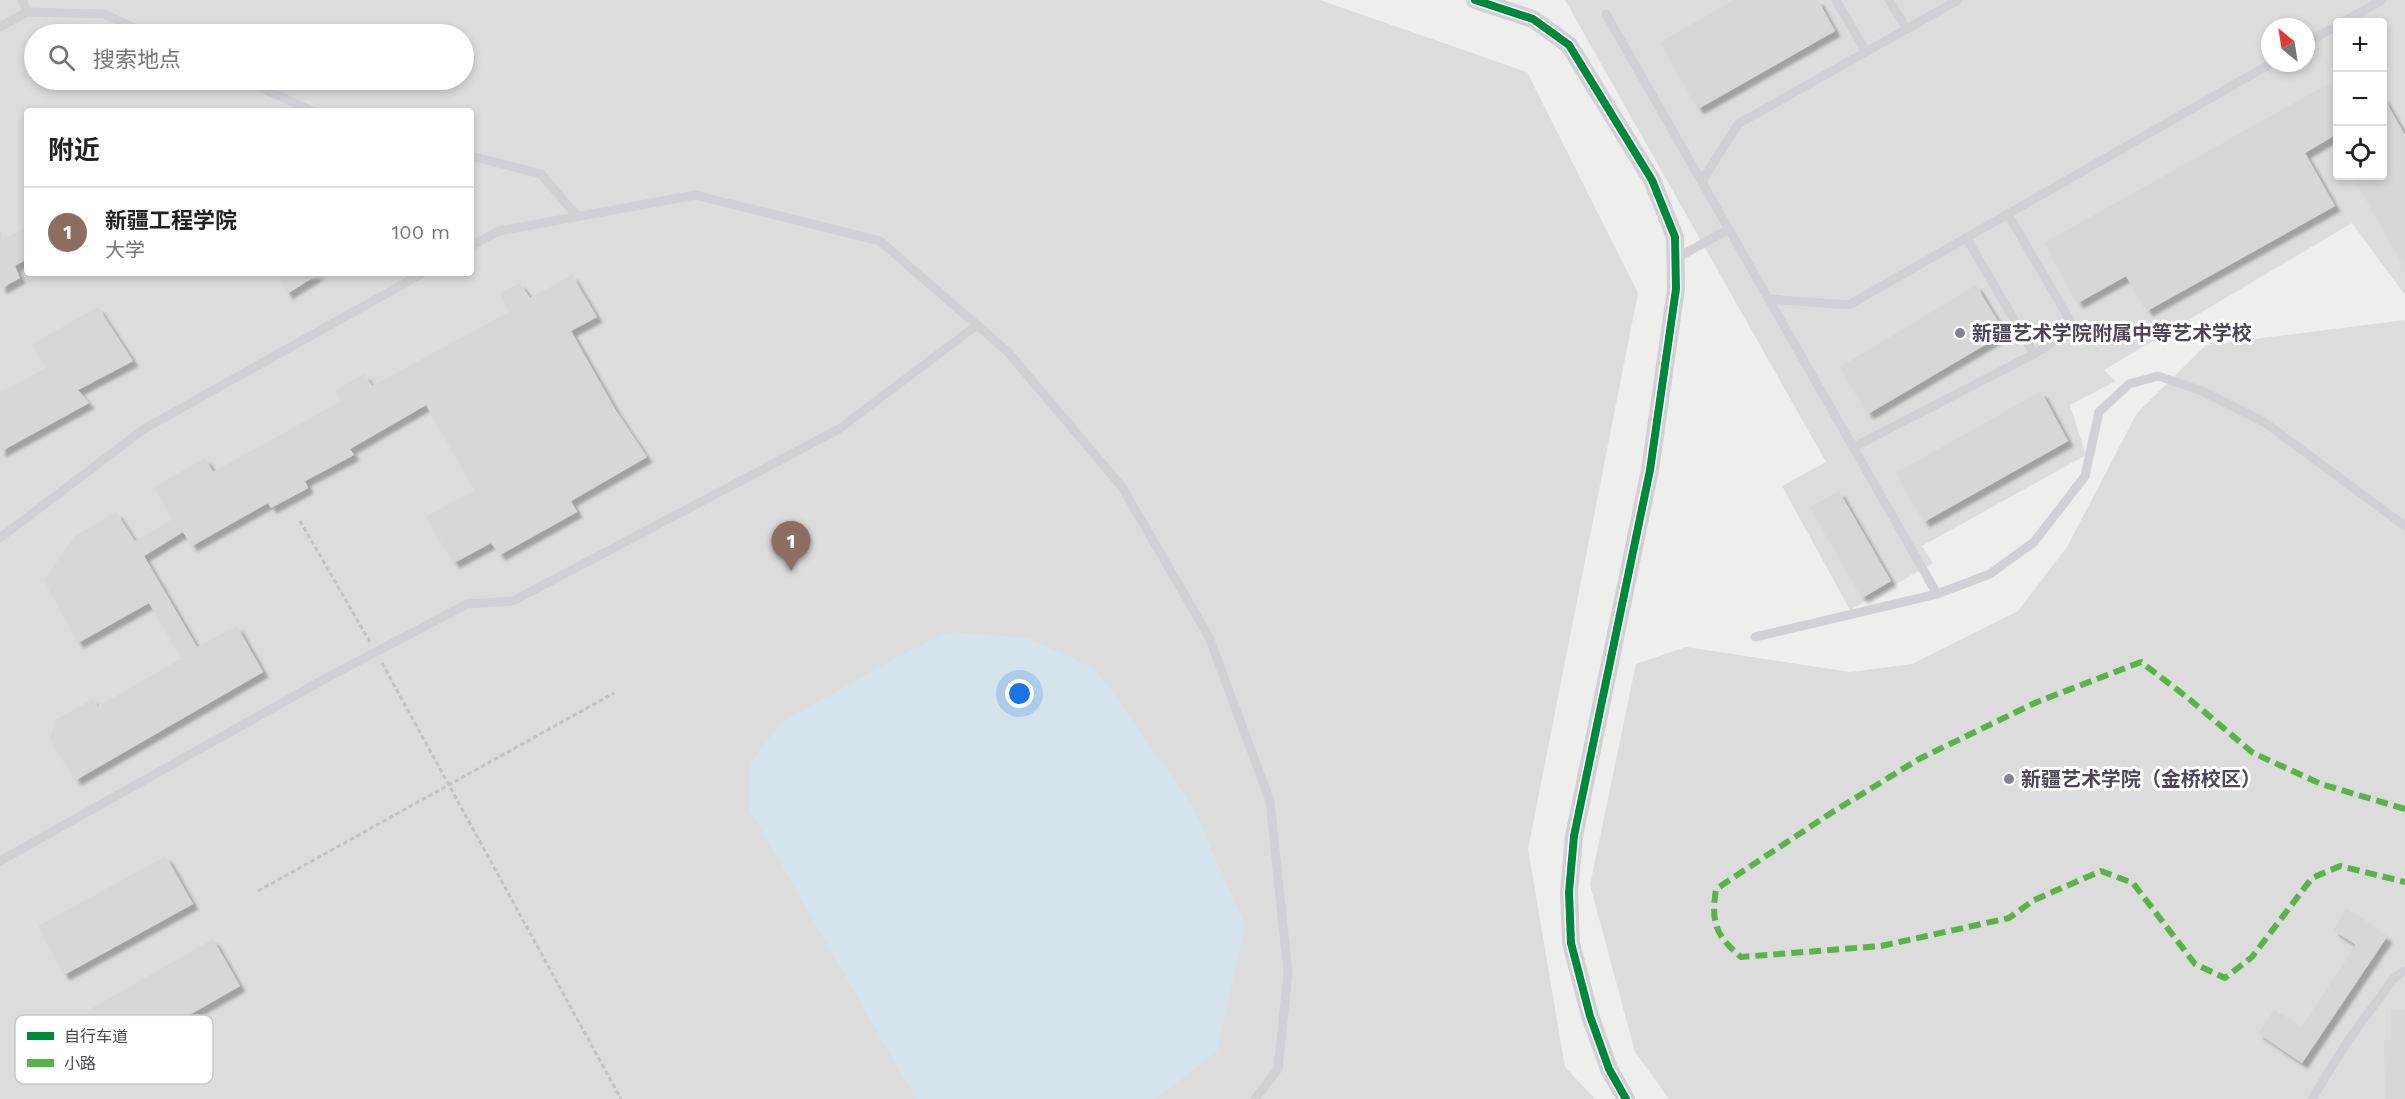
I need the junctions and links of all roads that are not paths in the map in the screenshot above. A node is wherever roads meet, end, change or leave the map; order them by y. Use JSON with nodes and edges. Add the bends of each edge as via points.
{"nodes":[{"id":1,"x":22,"y":0,"type":"edge"},
{"id":2,"x":1475,"y":0,"type":"edge"},
{"id":3,"x":1836,"y":0,"type":"edge"},
{"id":4,"x":1889,"y":0,"type":"edge"},
{"id":5,"x":1958,"y":0,"type":"edge"},
{"id":6,"x":2382,"y":0,"type":"edge"},
{"id":7,"x":27,"y":12,"type":"junction"},
{"id":8,"x":1606,"y":14,"type":"dead end"},
{"id":9,"x":2350,"y":18,"type":"edge"},
{"id":10,"x":126,"y":24,"type":"edge"},
{"id":11,"x":0,"y":27,"type":"edge"},
{"id":12,"x":2333,"y":27,"type":"edge"},
{"id":13,"x":1906,"y":29,"type":"junction"},
{"id":14,"x":2315,"y":38,"type":"edge"},
{"id":15,"x":1866,"y":52,"type":"junction"},
{"id":16,"x":2261,"y":69,"type":"edge"},
{"id":17,"x":266,"y":90,"type":"edge"},
{"id":18,"x":305,"y":108,"type":"edge"},
{"id":19,"x":474,"y":157,"type":"edge"},
{"id":20,"x":1702,"y":181,"type":"junction"},
{"id":21,"x":2008,"y":214,"type":"junction"},
{"id":22,"x":577,"y":216,"type":"junction"},
{"id":23,"x":1729,"y":229,"type":"junction"},
{"id":24,"x":1966,"y":237,"type":"junction"},
{"id":25,"x":474,"y":244,"type":"edge"},
{"id":26,"x":1675,"y":259,"type":"junction"},
{"id":27,"x":418,"y":276,"type":"edge"},
{"id":28,"x":1769,"y":299,"type":"junction"},
{"id":29,"x":977,"y":325,"type":"junction"},
{"id":30,"x":2034,"y":354,"type":"junction"},
{"id":31,"x":1854,"y":447,"type":"junction"},
{"id":32,"x":2405,"y":526,"type":"edge"},
{"id":33,"x":0,"y":538,"type":"edge"},
{"id":34,"x":1937,"y":594,"type":"junction"},
{"id":35,"x":1755,"y":637,"type":"dead end"},
{"id":36,"x":0,"y":861,"type":"edge"},
{"id":37,"x":2405,"y":971,"type":"edge"},
{"id":38,"x":1255,"y":1099,"type":"edge"},
{"id":39,"x":1626,"y":1099,"type":"edge"},
{"id":40,"x":2312,"y":1099,"type":"edge"}],
"edges":[{"from":1,"to":7,"type":"lane"},
{"from":2,"to":26,"type":"street","via":[[1533,19],[1569,45],[1652,180],[1675,237]]},
{"from":3,"to":15,"type":"lane"},
{"from":4,"to":13,"type":"lane"},
{"from":5,"to":13,"type":"lane"},
{"from":6,"to":9,"type":"lane"},
{"from":7,"to":10,"type":"lane","via":[[104,14]]},
{"from":7,"to":11,"type":"lane"},
{"from":8,"to":20,"type":"lane"},
{"from":12,"to":14,"type":"lane"},
{"from":13,"to":15,"type":"lane"},
{"from":15,"to":20,"type":"lane","via":[[1738,124]]},
{"from":16,"to":21,"type":"lane"},
{"from":17,"to":18,"type":"lane"},
{"from":19,"to":22,"type":"lane","via":[[541,174]]},
{"from":20,"to":23,"type":"lane"},
{"from":21,"to":24,"type":"lane"},
{"from":21,"to":30,"type":"lane","via":[[2075,329]]},
{"from":22,"to":25,"type":"lane","via":[[499,231]]},
{"from":22,"to":29,"type":"lane","via":[[695,195],[880,241]]},
{"from":23,"to":26,"type":"lane"},
{"from":23,"to":28,"type":"lane"},
{"from":24,"to":28,"type":"lane","via":[[1849,305]]},
{"from":24,"to":30,"type":"lane"},
{"from":26,"to":39,"type":"street","via":[[1676,289],[1650,470],[1574,837],[1569,892],[1571,943],[1590,1016],[1609,1069]]},
{"from":27,"to":33,"type":"lane","via":[[144,429]]},
{"from":28,"to":31,"type":"lane"},
{"from":29,"to":36,"type":"lane","via":[[839,429],[513,601],[466,604]]},
{"from":29,"to":38,"type":"lane","via":[[1008,352],[1122,487],[1209,637],[1270,801],[1288,973],[1278,1069]]},
{"from":30,"to":31,"type":"lane"},
{"from":31,"to":34,"type":"lane"},
{"from":32,"to":34,"type":"lane","via":[[2264,422],[2202,391],[2158,376],[2129,384],[2099,412],[2085,476],[2034,542],[1990,574]]},
{"from":34,"to":35,"type":"lane"},
{"from":37,"to":40,"type":"lane","via":[[2394,978],[2347,1042]]}]}
